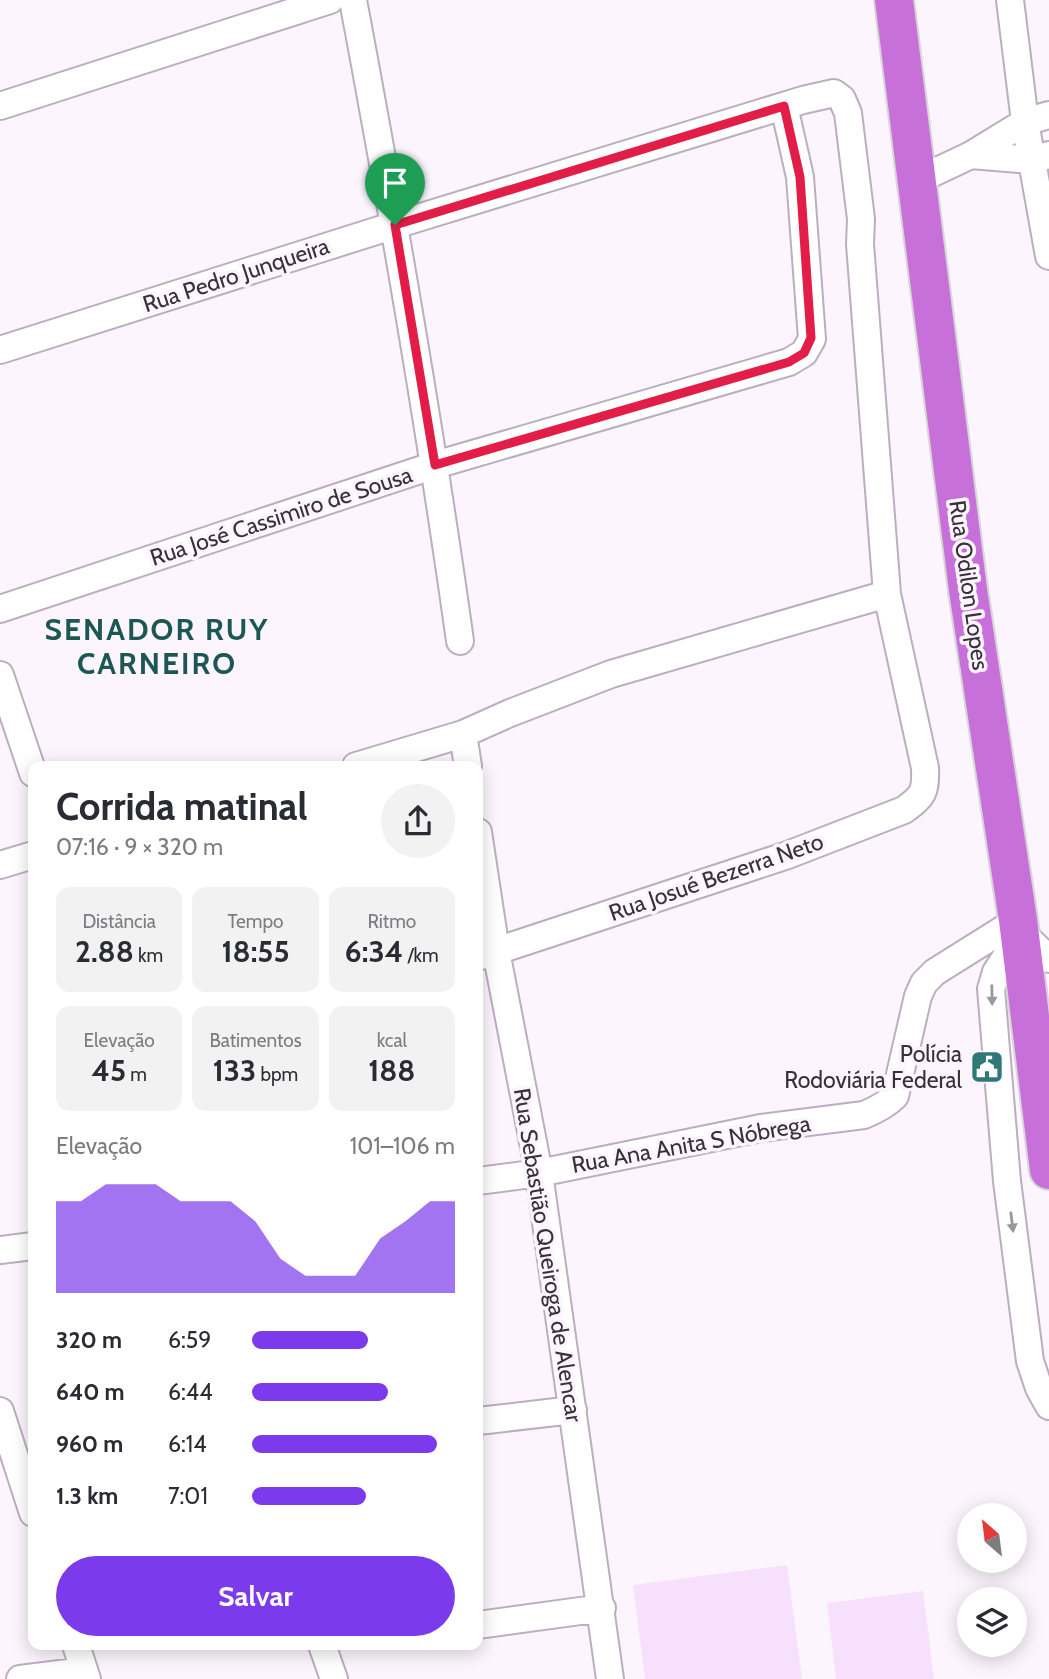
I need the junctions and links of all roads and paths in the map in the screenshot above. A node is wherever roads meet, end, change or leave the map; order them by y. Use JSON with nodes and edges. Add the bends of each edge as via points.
{"nodes":[{"id":1,"x":330,"y":0,"type":"edge"},
{"id":2,"x":352,"y":0,"type":"edge"},
{"id":3,"x":894,"y":0,"type":"edge"},
{"id":4,"x":1010,"y":0,"type":"edge"},
{"id":5,"x":0,"y":106,"type":"edge"},
{"id":6,"x":784,"y":106,"type":"junction"},
{"id":7,"x":1037,"y":118,"type":"edge"},
{"id":8,"x":971,"y":155,"type":"junction"},
{"id":9,"x":1040,"y":158,"type":"edge"},
{"id":10,"x":916,"y":181,"type":"junction"},
{"id":11,"x":395,"y":225,"type":"junction"},
{"id":12,"x":1049,"y":256,"type":"edge"},
{"id":13,"x":0,"y":350,"type":"edge"},
{"id":14,"x":435,"y":465,"type":"junction"},
{"id":15,"x":887,"y":594,"type":"junction"},
{"id":16,"x":0,"y":609,"type":"edge"},
{"id":17,"x":460,"y":641,"type":"dead end"},
{"id":18,"x":0,"y":675,"type":"edge"},
{"id":19,"x":463,"y":734,"type":"junction"},
{"id":20,"x":29,"y":761,"type":"edge"},
{"id":21,"x":373,"y":761,"type":"edge"},
{"id":22,"x":467,"y":761,"type":"edge"},
{"id":23,"x":28,"y":857,"type":"edge"},
{"id":24,"x":0,"y":865,"type":"edge"},
{"id":25,"x":483,"y":900,"type":"edge"},
{"id":26,"x":1019,"y":928,"type":"junction"},
{"id":27,"x":487,"y":954,"type":"edge"},
{"id":28,"x":1049,"y":959,"type":"edge"},
{"id":29,"x":1049,"y":1170,"type":"edge"},
{"id":30,"x":539,"y":1172,"type":"junction"},
{"id":31,"x":1049,"y":1175,"type":"edge"},
{"id":32,"x":483,"y":1180,"type":"edge"},
{"id":33,"x":1007,"y":1181,"type":"junction"},
{"id":34,"x":28,"y":1247,"type":"edge"},
{"id":35,"x":0,"y":1250,"type":"edge"},
{"id":36,"x":1049,"y":1406,"type":"edge"},
{"id":37,"x":573,"y":1410,"type":"junction"},
{"id":38,"x":0,"y":1411,"type":"edge"},
{"id":39,"x":483,"y":1420,"type":"edge"},
{"id":40,"x":19,"y":1485,"type":"edge"},
{"id":41,"x":28,"y":1503,"type":"edge"},
{"id":42,"x":601,"y":1608,"type":"junction"},
{"id":43,"x":483,"y":1624,"type":"edge"},
{"id":44,"x":78,"y":1650,"type":"edge"},
{"id":45,"x":330,"y":1650,"type":"edge"},
{"id":46,"x":85,"y":1675,"type":"edge"},
{"id":47,"x":20,"y":1679,"type":"edge"},
{"id":48,"x":334,"y":1679,"type":"edge"},
{"id":49,"x":610,"y":1679,"type":"edge"}],
"edges":[{"from":1,"to":5,"type":"street"},
{"from":2,"to":11,"type":"street"},
{"from":3,"to":10,"type":"highway","name":"Rua Odilon Lopes"},
{"from":4,"to":7,"type":"street"},
{"from":6,"to":11,"type":"street","name":"Rua Pedro Junqueira"},
{"from":6,"to":14,"type":"street","name":"Rua José Cassimiro de Sousa","via":[[800,177],[811,338],[804,353],[789,362]]},
{"from":6,"to":15,"type":"street","name":"Rua Pedro Junqueira","via":[[834,93],[848,113]]},
{"from":7,"to":8,"type":"street"},
{"from":7,"to":9,"type":"street"},
{"from":8,"to":9,"type":"street"},
{"from":8,"to":10,"type":"street"},
{"from":9,"to":12,"type":"street"},
{"from":10,"to":26,"type":"highway","name":"Rua Odilon Lopes","via":[[968,590]]},
{"from":11,"to":13,"type":"street","name":"Rua Pedro Junqueira"},
{"from":11,"to":14,"type":"street"},
{"from":14,"to":16,"type":"street","name":"Rua José Cassimiro de Sousa"},
{"from":14,"to":17,"type":"street"},
{"from":15,"to":19,"type":"street","via":[[611,674]]},
{"from":15,"to":27,"type":"street","name":"Rua Josué Bezerra Neto","via":[[925,768],[926,786],[920,799],[904,810],[785,856]]},
{"from":18,"to":20,"type":"street"},
{"from":19,"to":21,"type":"street"},
{"from":19,"to":22,"type":"street"},
{"from":23,"to":24,"type":"street"},
{"from":25,"to":27,"type":"street","name":"Rua Sebastião Queiroga de Alencar"},
{"from":26,"to":28,"type":"street"},
{"from":26,"to":29,"type":"highway","name":"Rua Odilon Lopes"},
{"from":26,"to":30,"type":"street","name":"Rua Ana Anita S Nóbrega","via":[[935,972],[924,984],[895,1096],[887,1104],[864,1115],[761,1128]]},
{"from":26,"to":33,"type":"street","one_way":true,"via":[[991,989]]},
{"from":27,"to":30,"type":"street","name":"Rua Sebastião Queiroga de Alencar"},
{"from":30,"to":32,"type":"street","name":"Rua Ana Anita S Nóbrega"},
{"from":30,"to":37,"type":"street","name":"Rua Sebastião Queiroga de Alencar"},
{"from":31,"to":33,"type":"street"},
{"from":33,"to":36,"type":"street","one_way":true,"via":[[1030,1361]]},
{"from":34,"to":35,"type":"street"},
{"from":37,"to":39,"type":"street"},
{"from":37,"to":42,"type":"street","name":"Rua Sebastião Queiroga de Alencar"},
{"from":38,"to":40,"type":"street"},
{"from":40,"to":41,"type":"street"},
{"from":42,"to":43,"type":"street"},
{"from":42,"to":49,"type":"street","name":"Rua Sebastião Queiroga de Alencar"},
{"from":44,"to":46,"type":"street"},
{"from":45,"to":48,"type":"street"},
{"from":46,"to":47,"type":"street"}]}
